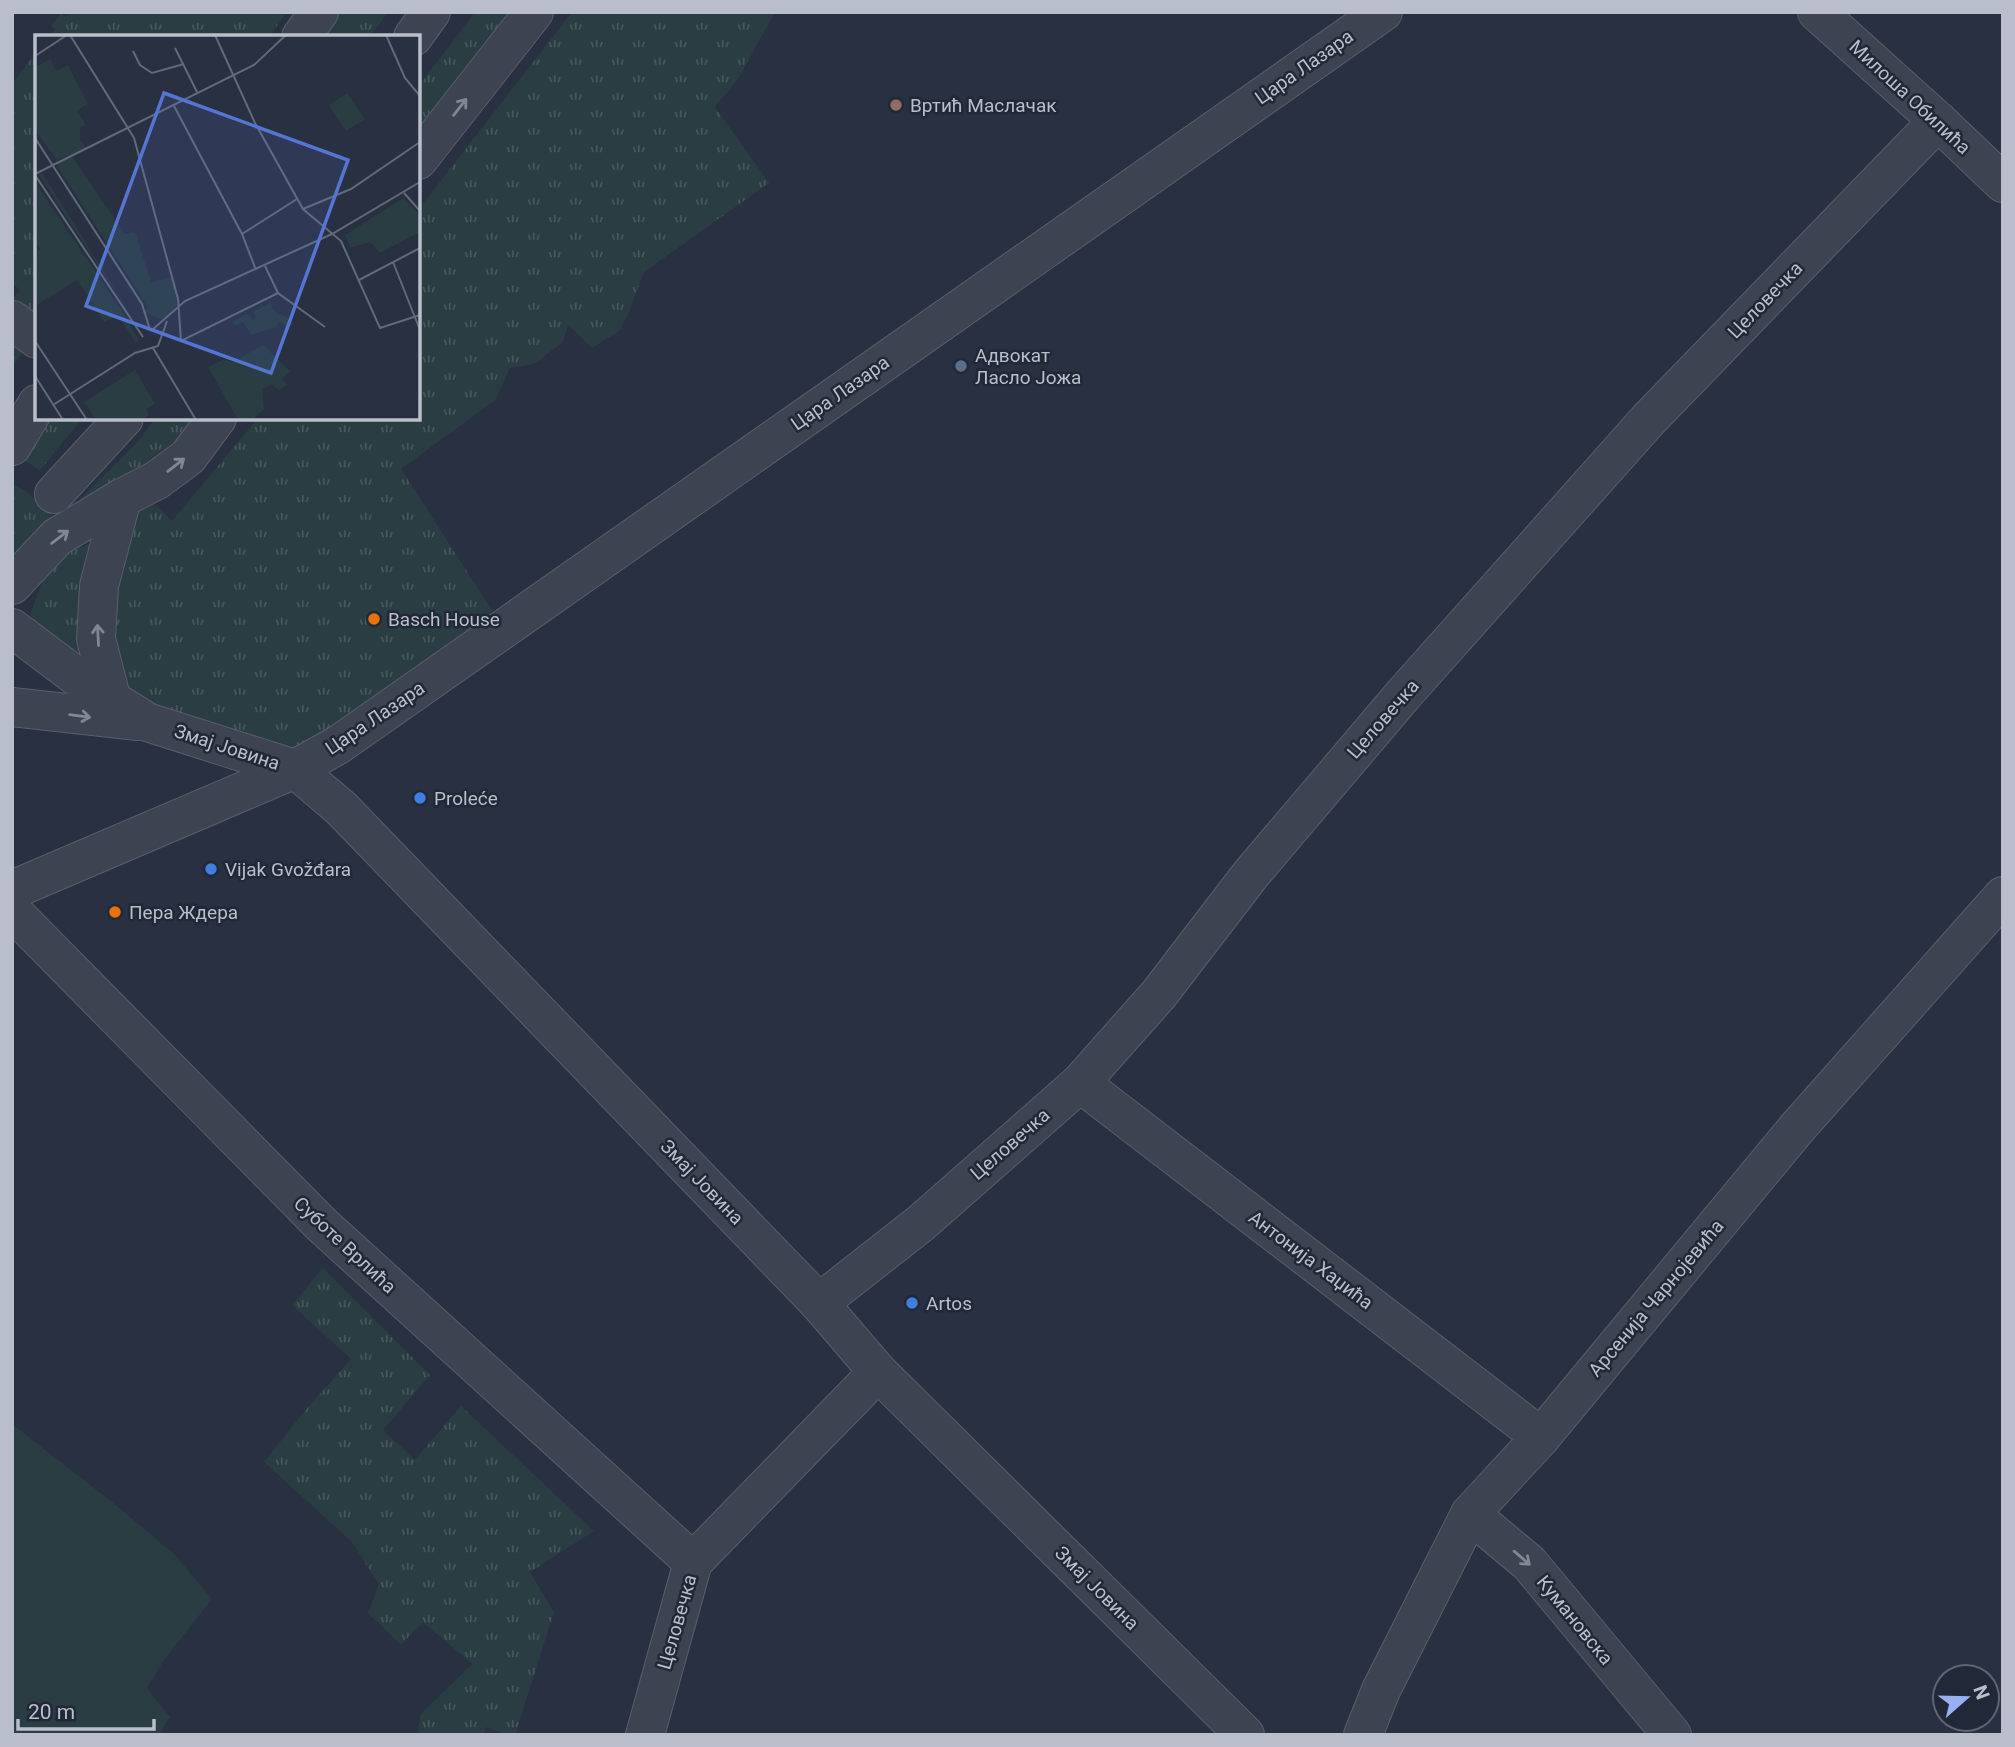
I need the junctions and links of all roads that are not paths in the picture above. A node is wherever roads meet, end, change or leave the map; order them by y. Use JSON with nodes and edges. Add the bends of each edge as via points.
{"nodes":[{"id":1,"x":319,"y":12,"type":"edge"},
{"id":2,"x":431,"y":12,"type":"edge"},
{"id":3,"x":534,"y":12,"type":"edge"},
{"id":4,"x":1383,"y":12,"type":"edge"},
{"id":5,"x":1817,"y":12,"type":"edge"},
{"id":6,"x":302,"y":35,"type":"edge"},
{"id":7,"x":414,"y":35,"type":"edge"},
{"id":8,"x":1938,"y":121,"type":"junction"},
{"id":9,"x":420,"y":157,"type":"edge"},
{"id":10,"x":2003,"y":183,"type":"edge"},
{"id":11,"x":12,"y":320,"type":"edge"},
{"id":12,"x":35,"y":337,"type":"edge"},
{"id":13,"x":35,"y":407,"type":"edge"},
{"id":14,"x":122,"y":420,"type":"edge"},
{"id":15,"x":216,"y":420,"type":"edge"},
{"id":16,"x":12,"y":446,"type":"edge"},
{"id":17,"x":54,"y":494,"type":"dead end"},
{"id":18,"x":122,"y":498,"type":"junction"},
{"id":19,"x":12,"y":585,"type":"edge"},
{"id":20,"x":12,"y":628,"type":"edge"},
{"id":21,"x":112,"y":701,"type":"junction"},
{"id":22,"x":12,"y":707,"type":"edge"},
{"id":23,"x":147,"y":722,"type":"junction"},
{"id":24,"x":295,"y":769,"type":"junction"},
{"id":25,"x":12,"y":890,"type":"edge"},
{"id":26,"x":2003,"y":896,"type":"edge"},
{"id":27,"x":12,"y":911,"type":"edge"},
{"id":28,"x":1080,"y":1083,"type":"junction"},
{"id":29,"x":820,"y":1303,"type":"junction"},
{"id":30,"x":878,"y":1371,"type":"junction"},
{"id":31,"x":1541,"y":1437,"type":"junction"},
{"id":32,"x":1470,"y":1514,"type":"junction"},
{"id":33,"x":693,"y":1562,"type":"junction"},
{"id":34,"x":645,"y":1735,"type":"edge"},
{"id":35,"x":1245,"y":1735,"type":"edge"},
{"id":36,"x":1363,"y":1735,"type":"edge"},
{"id":37,"x":1672,"y":1735,"type":"edge"}],
"edges":[{"from":1,"to":6,"type":"street"},
{"from":2,"to":7,"type":"street"},
{"from":9,"to":3,"type":"street","one_way":true},
{"from":4,"to":24,"type":"street","name":"Цара Лазара","via":[[349,737]]},
{"from":5,"to":8,"type":"street","name":"Милоша Обилића"},
{"from":8,"to":10,"type":"street","name":"Милоша Обилића"},
{"from":8,"to":28,"type":"street","name":"Целовечка","via":[[1649,419],[1251,874],[1159,994]]},
{"from":11,"to":12,"type":"street"},
{"from":13,"to":16,"type":"street"},
{"from":14,"to":17,"type":"street"},
{"from":18,"to":15,"type":"street","one_way":true,"via":[[188,457]]},
{"from":19,"to":18,"type":"street","one_way":true,"via":[[57,537]]},
{"from":21,"to":18,"type":"street","one_way":true,"via":[[96,639],[99,586]]},
{"from":20,"to":21,"type":"street","name":"Змај Јовина"},
{"from":21,"to":23,"type":"street","name":"Змај Јовина"},
{"from":22,"to":23,"type":"street","one_way":true},
{"from":23,"to":24,"type":"street","name":"Змај Јовина"},
{"from":24,"to":25,"type":"street"},
{"from":24,"to":29,"type":"street","name":"Змај Јовина","via":[[341,808]]},
{"from":26,"to":31,"type":"street","name":"Арсенија Чарнојевића","via":[[1797,1128]]},
{"from":27,"to":33,"type":"street","name":"Суботе Врлића","via":[[322,1225]]},
{"from":28,"to":29,"type":"street","name":"Целовечка","via":[[921,1223]]},
{"from":28,"to":31,"type":"street","name":"Антонија Хаџића"},
{"from":29,"to":30,"type":"street","name":"Змај Јовина"},
{"from":30,"to":33,"type":"street","name":"Целовечка"},
{"from":30,"to":35,"type":"street","name":"Змај Јовина"},
{"from":31,"to":32,"type":"street","name":"Арсенија Чарнојевића"},
{"from":32,"to":36,"type":"street","name":"Арсенија Чарнојевића"},
{"from":32,"to":37,"type":"street","name":"Кумановска","one_way":true,"via":[[1529,1563]]},
{"from":33,"to":34,"type":"street","name":"Целовечка"}]}
